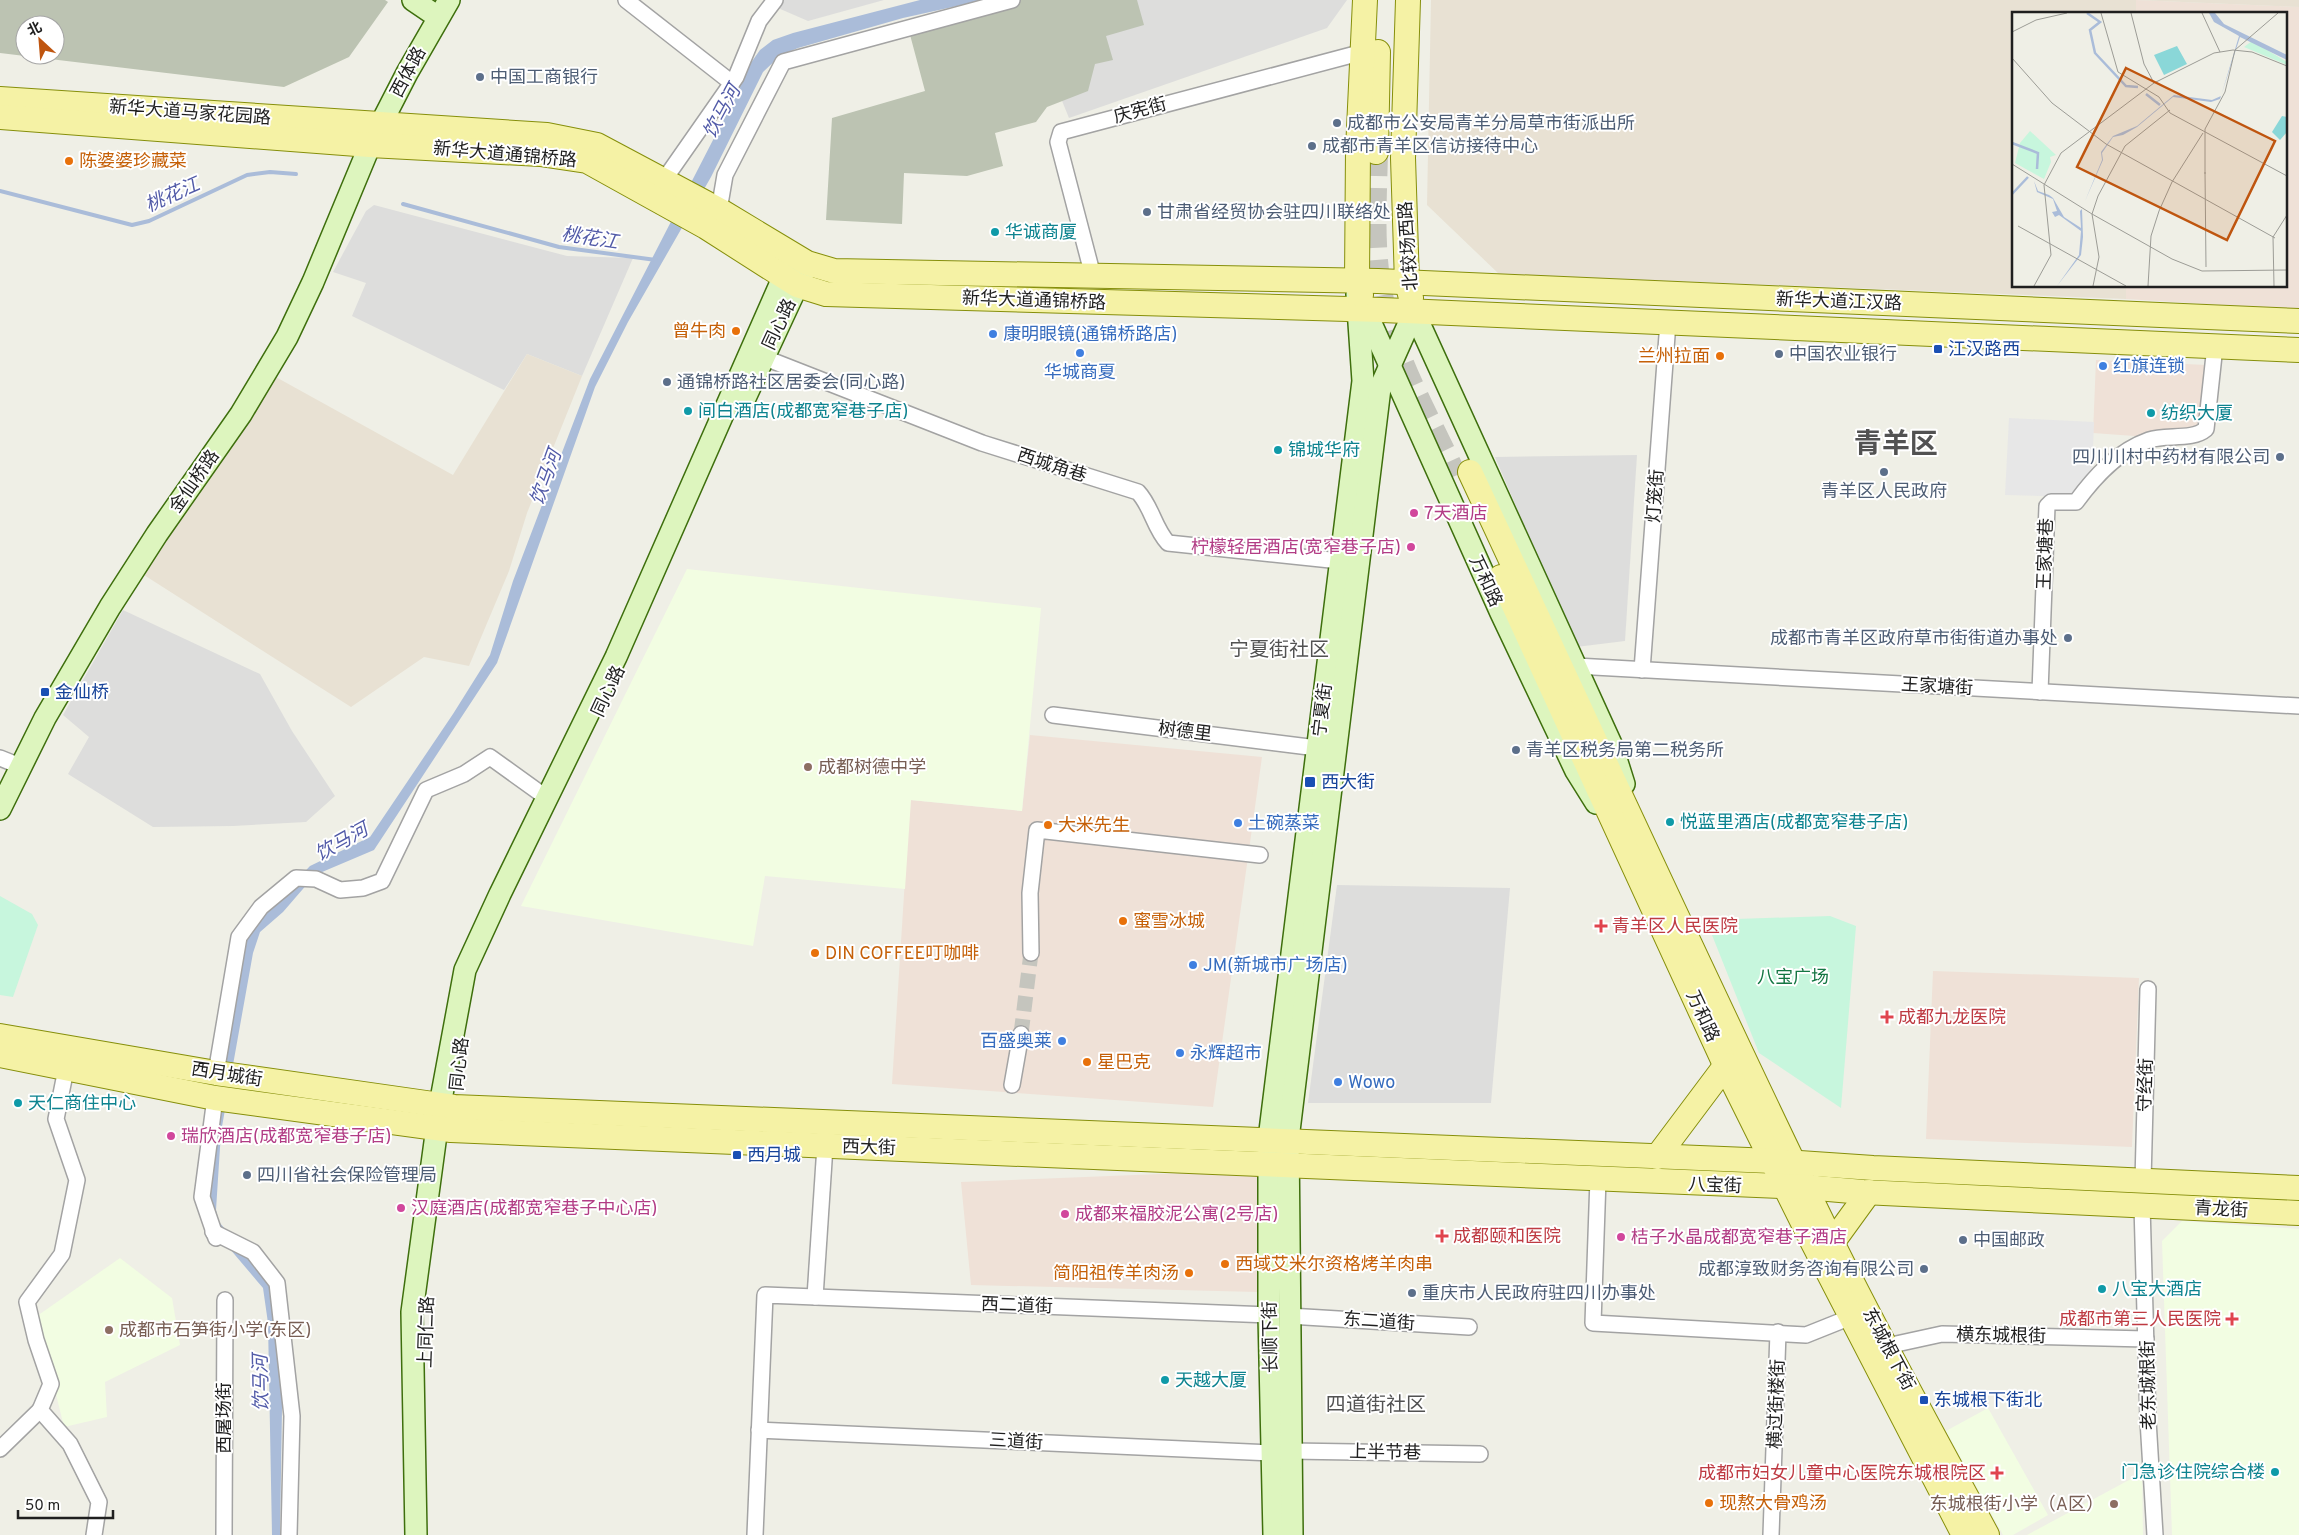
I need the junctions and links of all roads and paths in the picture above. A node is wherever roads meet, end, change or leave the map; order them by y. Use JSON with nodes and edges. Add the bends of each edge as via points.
{"nodes":[{"id":1,"x":413,"y":0,"type":"edge"},
{"id":2,"x":626,"y":0,"type":"edge"},
{"id":3,"x":775,"y":0,"type":"edge"},
{"id":4,"x":1012,"y":0,"type":"edge"},
{"id":5,"x":1365,"y":0,"type":"edge"},
{"id":6,"x":1380,"y":0,"type":"edge"},
{"id":7,"x":1394,"y":0,"type":"edge"},
{"id":8,"x":1408,"y":0,"type":"edge"},
{"id":9,"x":443,"y":8,"type":"edge"},
{"id":10,"x":1363,"y":52,"type":"junction"},
{"id":11,"x":732,"y":83,"type":"junction"},
{"id":12,"x":0,"y":99,"type":"edge"},
{"id":13,"x":0,"y":117,"type":"edge"},
{"id":14,"x":376,"y":135,"type":"junction"},
{"id":15,"x":1382,"y":154,"type":"junction"},
{"id":16,"x":664,"y":188,"type":"junction"},
{"id":17,"x":713,"y":215,"type":"junction"},
{"id":18,"x":800,"y":259,"type":"junction"},
{"id":19,"x":1093,"y":276,"type":"junction"},
{"id":20,"x":790,"y":281,"type":"junction"},
{"id":21,"x":1368,"y":281,"type":"junction"},
{"id":22,"x":1407,"y":283,"type":"junction"},
{"id":23,"x":1368,"y":310,"type":"junction"},
{"id":24,"x":1414,"y":312,"type":"junction"},
{"id":25,"x":2299,"y":321,"type":"edge"},
{"id":26,"x":1668,"y":322,"type":"junction"},
{"id":27,"x":2215,"y":346,"type":"junction"},
{"id":28,"x":2299,"y":350,"type":"edge"},
{"id":29,"x":757,"y":355,"type":"junction"},
{"id":30,"x":1389,"y":365,"type":"junction"},
{"id":31,"x":1462,"y":474,"type":"tunnel mouth"},
{"id":32,"x":1340,"y":561,"type":"junction"},
{"id":33,"x":1576,"y":666,"type":"junction"},
{"id":34,"x":1642,"y":670,"type":"junction"},
{"id":35,"x":2040,"y":692,"type":"junction"},
{"id":36,"x":2299,"y":706,"type":"edge"},
{"id":37,"x":1052,"y":715,"type":"dead end"},
{"id":38,"x":1318,"y":748,"type":"junction"},
{"id":39,"x":0,"y":758,"type":"edge"},
{"id":40,"x":20,"y":766,"type":"junction"},
{"id":41,"x":547,"y":798,"type":"junction"},
{"id":42,"x":0,"y":809,"type":"edge"},
{"id":43,"x":1631,"y":840,"type":"junction"},
{"id":44,"x":1260,"y":855,"type":"dead end"},
{"id":45,"x":1031,"y":953,"type":"tunnel mouth"},
{"id":46,"x":2148,"y":990,"type":"dead end"},
{"id":47,"x":1021,"y":1034,"type":"tunnel mouth"},
{"id":48,"x":0,"y":1036,"type":"edge"},
{"id":49,"x":0,"y":1055,"type":"edge"},
{"id":50,"x":1726,"y":1065,"type":"junction"},
{"id":51,"x":66,"y":1069,"type":"junction"},
{"id":52,"x":216,"y":1073,"type":"junction"},
{"id":53,"x":1012,"y":1085,"type":"dead end"},
{"id":54,"x":215,"y":1098,"type":"junction"},
{"id":55,"x":447,"y":1106,"type":"junction"},
{"id":56,"x":444,"y":1129,"type":"junction"},
{"id":57,"x":1279,"y":1139,"type":"junction"},
{"id":58,"x":825,"y":1146,"type":"junction"},
{"id":59,"x":1657,"y":1157,"type":"junction"},
{"id":60,"x":1783,"y":1161,"type":"junction"},
{"id":61,"x":1278,"y":1164,"type":"junction"},
{"id":62,"x":1598,"y":1179,"type":"junction"},
{"id":63,"x":2142,"y":1181,"type":"junction"},
{"id":64,"x":1796,"y":1187,"type":"junction"},
{"id":65,"x":2299,"y":1188,"type":"edge"},
{"id":66,"x":1869,"y":1192,"type":"junction"},
{"id":67,"x":2142,"y":1205,"type":"junction"},
{"id":68,"x":2299,"y":1213,"type":"edge"},
{"id":69,"x":1832,"y":1243,"type":"junction"},
{"id":70,"x":815,"y":1297,"type":"junction"},
{"id":71,"x":225,"y":1300,"type":"dead end"},
{"id":72,"x":1279,"y":1315,"type":"junction"},
{"id":73,"x":1851,"y":1317,"type":"junction"},
{"id":74,"x":1469,"y":1327,"type":"dead end"},
{"id":75,"x":1778,"y":1332,"type":"junction"},
{"id":76,"x":2146,"y":1339,"type":"junction"},
{"id":77,"x":1887,"y":1346,"type":"junction"},
{"id":78,"x":40,"y":1410,"type":"junction"},
{"id":79,"x":759,"y":1430,"type":"junction"},
{"id":80,"x":0,"y":1449,"type":"edge"},
{"id":81,"x":1281,"y":1452,"type":"junction"},
{"id":82,"x":1480,"y":1454,"type":"dead end"},
{"id":83,"x":94,"y":1535,"type":"edge"},
{"id":84,"x":224,"y":1535,"type":"edge"},
{"id":85,"x":289,"y":1535,"type":"edge"},
{"id":86,"x":416,"y":1535,"type":"edge"},
{"id":87,"x":427,"y":1535,"type":"edge"},
{"id":88,"x":754,"y":1535,"type":"edge"},
{"id":89,"x":1274,"y":1535,"type":"edge"},
{"id":90,"x":1292,"y":1535,"type":"edge"},
{"id":91,"x":1771,"y":1535,"type":"edge"},
{"id":92,"x":1964,"y":1535,"type":"edge"},
{"id":93,"x":1987,"y":1535,"type":"edge"},
{"id":94,"x":2155,"y":1535,"type":"edge"}],
"edges":[{"from":1,"to":9,"type":"street"},
{"from":2,"to":11,"type":"street"},
{"from":3,"to":11,"type":"street","via":[[759,21]]},
{"from":4,"to":17,"type":"street","via":[[783,62],[724,175]]},
{"from":5,"to":10,"type":"main road","name":"北较场西路"},
{"from":6,"to":15,"type":"main road"},
{"from":7,"to":15,"type":"main road"},
{"from":8,"to":15,"type":"main road","name":"北较场西路"},
{"from":9,"to":14,"type":"street","name":"西体路"},
{"from":10,"to":15,"type":"main road","name":"北较场西路"},
{"from":10,"to":19,"type":"street","name":"庆宪街","via":[[1061,132],[1058,142]]},
{"from":11,"to":16,"type":"street"},
{"from":12,"to":14,"type":"main road","name":"新华大道马家花园路"},
{"from":13,"to":14,"type":"main road","name":"新华大道马家花园路"},
{"from":14,"to":16,"type":"main road","name":"新华大道通锦桥路","via":[[548,135],[597,145]]},
{"from":14,"to":40,"type":"street","name":"金仙桥路","via":[[287,337],[241,414],[156,534],[110,607]]},
{"from":15,"to":21,"type":"main road","name":"北较场西路"},
{"from":15,"to":22,"type":"main road","name":"北较场西路"},
{"from":16,"to":17,"type":"main road","name":"新华大道通锦桥路"},
{"from":17,"to":18,"type":"main road","name":"新华大道通锦桥路"},
{"from":17,"to":20,"type":"main road","name":"新华大道通锦桥路"},
{"from":18,"to":19,"type":"main road","name":"新华大道通锦桥路","via":[[834,270]]},
{"from":18,"to":20,"type":"street","name":"同心路"},
{"from":19,"to":21,"type":"main road","name":"新华大道通锦桥路"},
{"from":20,"to":23,"type":"main road","name":"新华大道通锦桥路","via":[[826,294]]},
{"from":20,"to":29,"type":"street","name":"同心路"},
{"from":21,"to":22,"type":"main road","name":"新华大道江汉路"},
{"from":21,"to":23,"type":"main road","name":"北较场西路"},
{"from":22,"to":24,"type":"main road","name":"北较场西路"},
{"from":22,"to":25,"type":"main road","name":"新华大道江汉路"},
{"from":23,"to":24,"type":"main road","name":"新华大道江汉路"},
{"from":23,"to":30,"type":"street","name":"万和路"},
{"from":23,"to":32,"type":"street","name":"宁夏街","via":[[1363,381]]},
{"from":24,"to":26,"type":"main road","name":"新华大道江汉路"},
{"from":24,"to":30,"type":"street","name":"宁夏街"},
{"from":24,"to":33,"type":"street","name":"万和路"},
{"from":26,"to":27,"type":"main road","name":"新华大道江汉路"},
{"from":26,"to":34,"type":"street","name":"灯笼街"},
{"from":27,"to":28,"type":"main road","name":"新华大道江汉路"},
{"from":27,"to":35,"type":"street","name":"王家塘巷","via":[[2206,429],[2196,434],[2150,440],[2113,461],[2092,480],[2076,502],[2051,502],[2047,506]]},
{"from":29,"to":32,"type":"street","name":"西城角巷","via":[[982,443],[1138,492],[1168,543]]},
{"from":29,"to":41,"type":"street"},
{"from":29,"to":55,"type":"street","name":"同心路","via":[[618,670],[469,978]]},
{"from":30,"to":43,"type":"street","name":"万和路","via":[[1576,771]]},
{"from":30,"to":57,"type":"street","name":"宁夏街","via":[[1380,388]]},
{"from":31,"to":43,"type":"main road","name":"万和路"},
{"from":32,"to":38,"type":"street","name":"宁夏街"},
{"from":33,"to":34,"type":"street","name":"王家塘街"},
{"from":33,"to":43,"type":"street","name":"万和路","via":[[1612,746]]},
{"from":34,"to":35,"type":"street","name":"王家塘街"},
{"from":35,"to":36,"type":"street","name":"王家塘街"},
{"from":37,"to":38,"type":"street","name":"树德里"},
{"from":38,"to":57,"type":"street","name":"宁夏街"},
{"from":39,"to":40,"type":"street"},
{"from":40,"to":42,"type":"street","name":"金仙桥路"},
{"from":41,"to":52,"type":"street","via":[[490,757],[464,774],[426,790],[382,881],[363,888],[340,890],[316,879],[297,878],[261,908],[239,937]]},
{"from":41,"to":55,"type":"street","via":[[465,970]]},
{"from":43,"to":50,"type":"main road","name":"万和路"},
{"from":43,"to":60,"type":"main road","name":"万和路","via":[[1756,1087]]},
{"from":44,"to":45,"type":"street","via":[[1037,830],[1030,893]]},
{"from":46,"to":63,"type":"street","name":"守经街"},
{"from":47,"to":53,"type":"street"},
{"from":48,"to":52,"type":"main road","name":"西月城街"},
{"from":49,"to":51,"type":"main road","name":"西月城街"},
{"from":50,"to":59,"type":"main road"},
{"from":50,"to":60,"type":"main road","name":"万和路"},
{"from":51,"to":54,"type":"main road","name":"西月城街"},
{"from":51,"to":78,"type":"street","via":[[56,1119],[77,1180],[62,1254],[27,1302],[51,1384]]},
{"from":52,"to":55,"type":"main road","name":"西月城街"},
{"from":54,"to":56,"type":"main road","name":"西月城街"},
{"from":54,"to":85,"type":"street","via":[[202,1197],[216,1235],[253,1252],[277,1283],[292,1416]]},
{"from":55,"to":56,"type":"street","name":"同心路"},
{"from":55,"to":57,"type":"main road","name":"西大街"},
{"from":56,"to":58,"type":"main road","name":"西大街"},
{"from":56,"to":86,"type":"street","via":[[412,1312]]},
{"from":56,"to":87,"type":"street","name":"上同仁路","via":[[424,1311]]},
{"from":57,"to":59,"type":"main road","name":"八宝街"},
{"from":57,"to":61,"type":"street","name":"长顺下街"},
{"from":58,"to":61,"type":"main road","name":"西大街"},
{"from":58,"to":70,"type":"street"},
{"from":59,"to":60,"type":"main road","name":"八宝街"},
{"from":60,"to":63,"type":"main road","name":"八宝街"},
{"from":60,"to":64,"type":"main road","name":"万和路"},
{"from":61,"to":62,"type":"main road","name":"八宝街"},
{"from":61,"to":72,"type":"street","name":"长顺下街"},
{"from":62,"to":64,"type":"main road","name":"八宝街"},
{"from":62,"to":75,"type":"street","via":[[1593,1324]]},
{"from":63,"to":65,"type":"main road","name":"青龙街"},
{"from":64,"to":66,"type":"main road","name":"八宝街"},
{"from":64,"to":69,"type":"main road","name":"东城根下街"},
{"from":64,"to":73,"type":"main road","name":"东城根下街"},
{"from":66,"to":67,"type":"main road","name":"八宝街"},
{"from":66,"to":69,"type":"main road"},
{"from":67,"to":68,"type":"main road","name":"青龙街"},
{"from":67,"to":76,"type":"street","name":"老东城根街"},
{"from":69,"to":77,"type":"main road","name":"东城根下街"},
{"from":70,"to":72,"type":"street","name":"西二道街"},
{"from":70,"to":79,"type":"street","name":"西二道街","via":[[765,1295]]},
{"from":71,"to":84,"type":"street","name":"西屠场街"},
{"from":72,"to":74,"type":"street","name":"东二道街"},
{"from":72,"to":81,"type":"street","name":"长顺下街"},
{"from":73,"to":75,"type":"street","via":[[1806,1335]]},
{"from":73,"to":92,"type":"main road","name":"东城根下街"},
{"from":75,"to":91,"type":"street","name":"横过街楼街"},
{"from":76,"to":77,"type":"street","name":"横东城根街","via":[[1942,1334]]},
{"from":76,"to":94,"type":"street","name":"老东城根街"},
{"from":77,"to":93,"type":"main road","name":"东城根下街"},
{"from":78,"to":80,"type":"street"},
{"from":78,"to":83,"type":"street","via":[[70,1444],[99,1502]]},
{"from":79,"to":81,"type":"street","name":"三道街"},
{"from":79,"to":88,"type":"street"},
{"from":81,"to":82,"type":"street","name":"上半节巷"},
{"from":81,"to":89,"type":"street","name":"长顺下街"},
{"from":81,"to":90,"type":"street","name":"长顺下街"}]}
